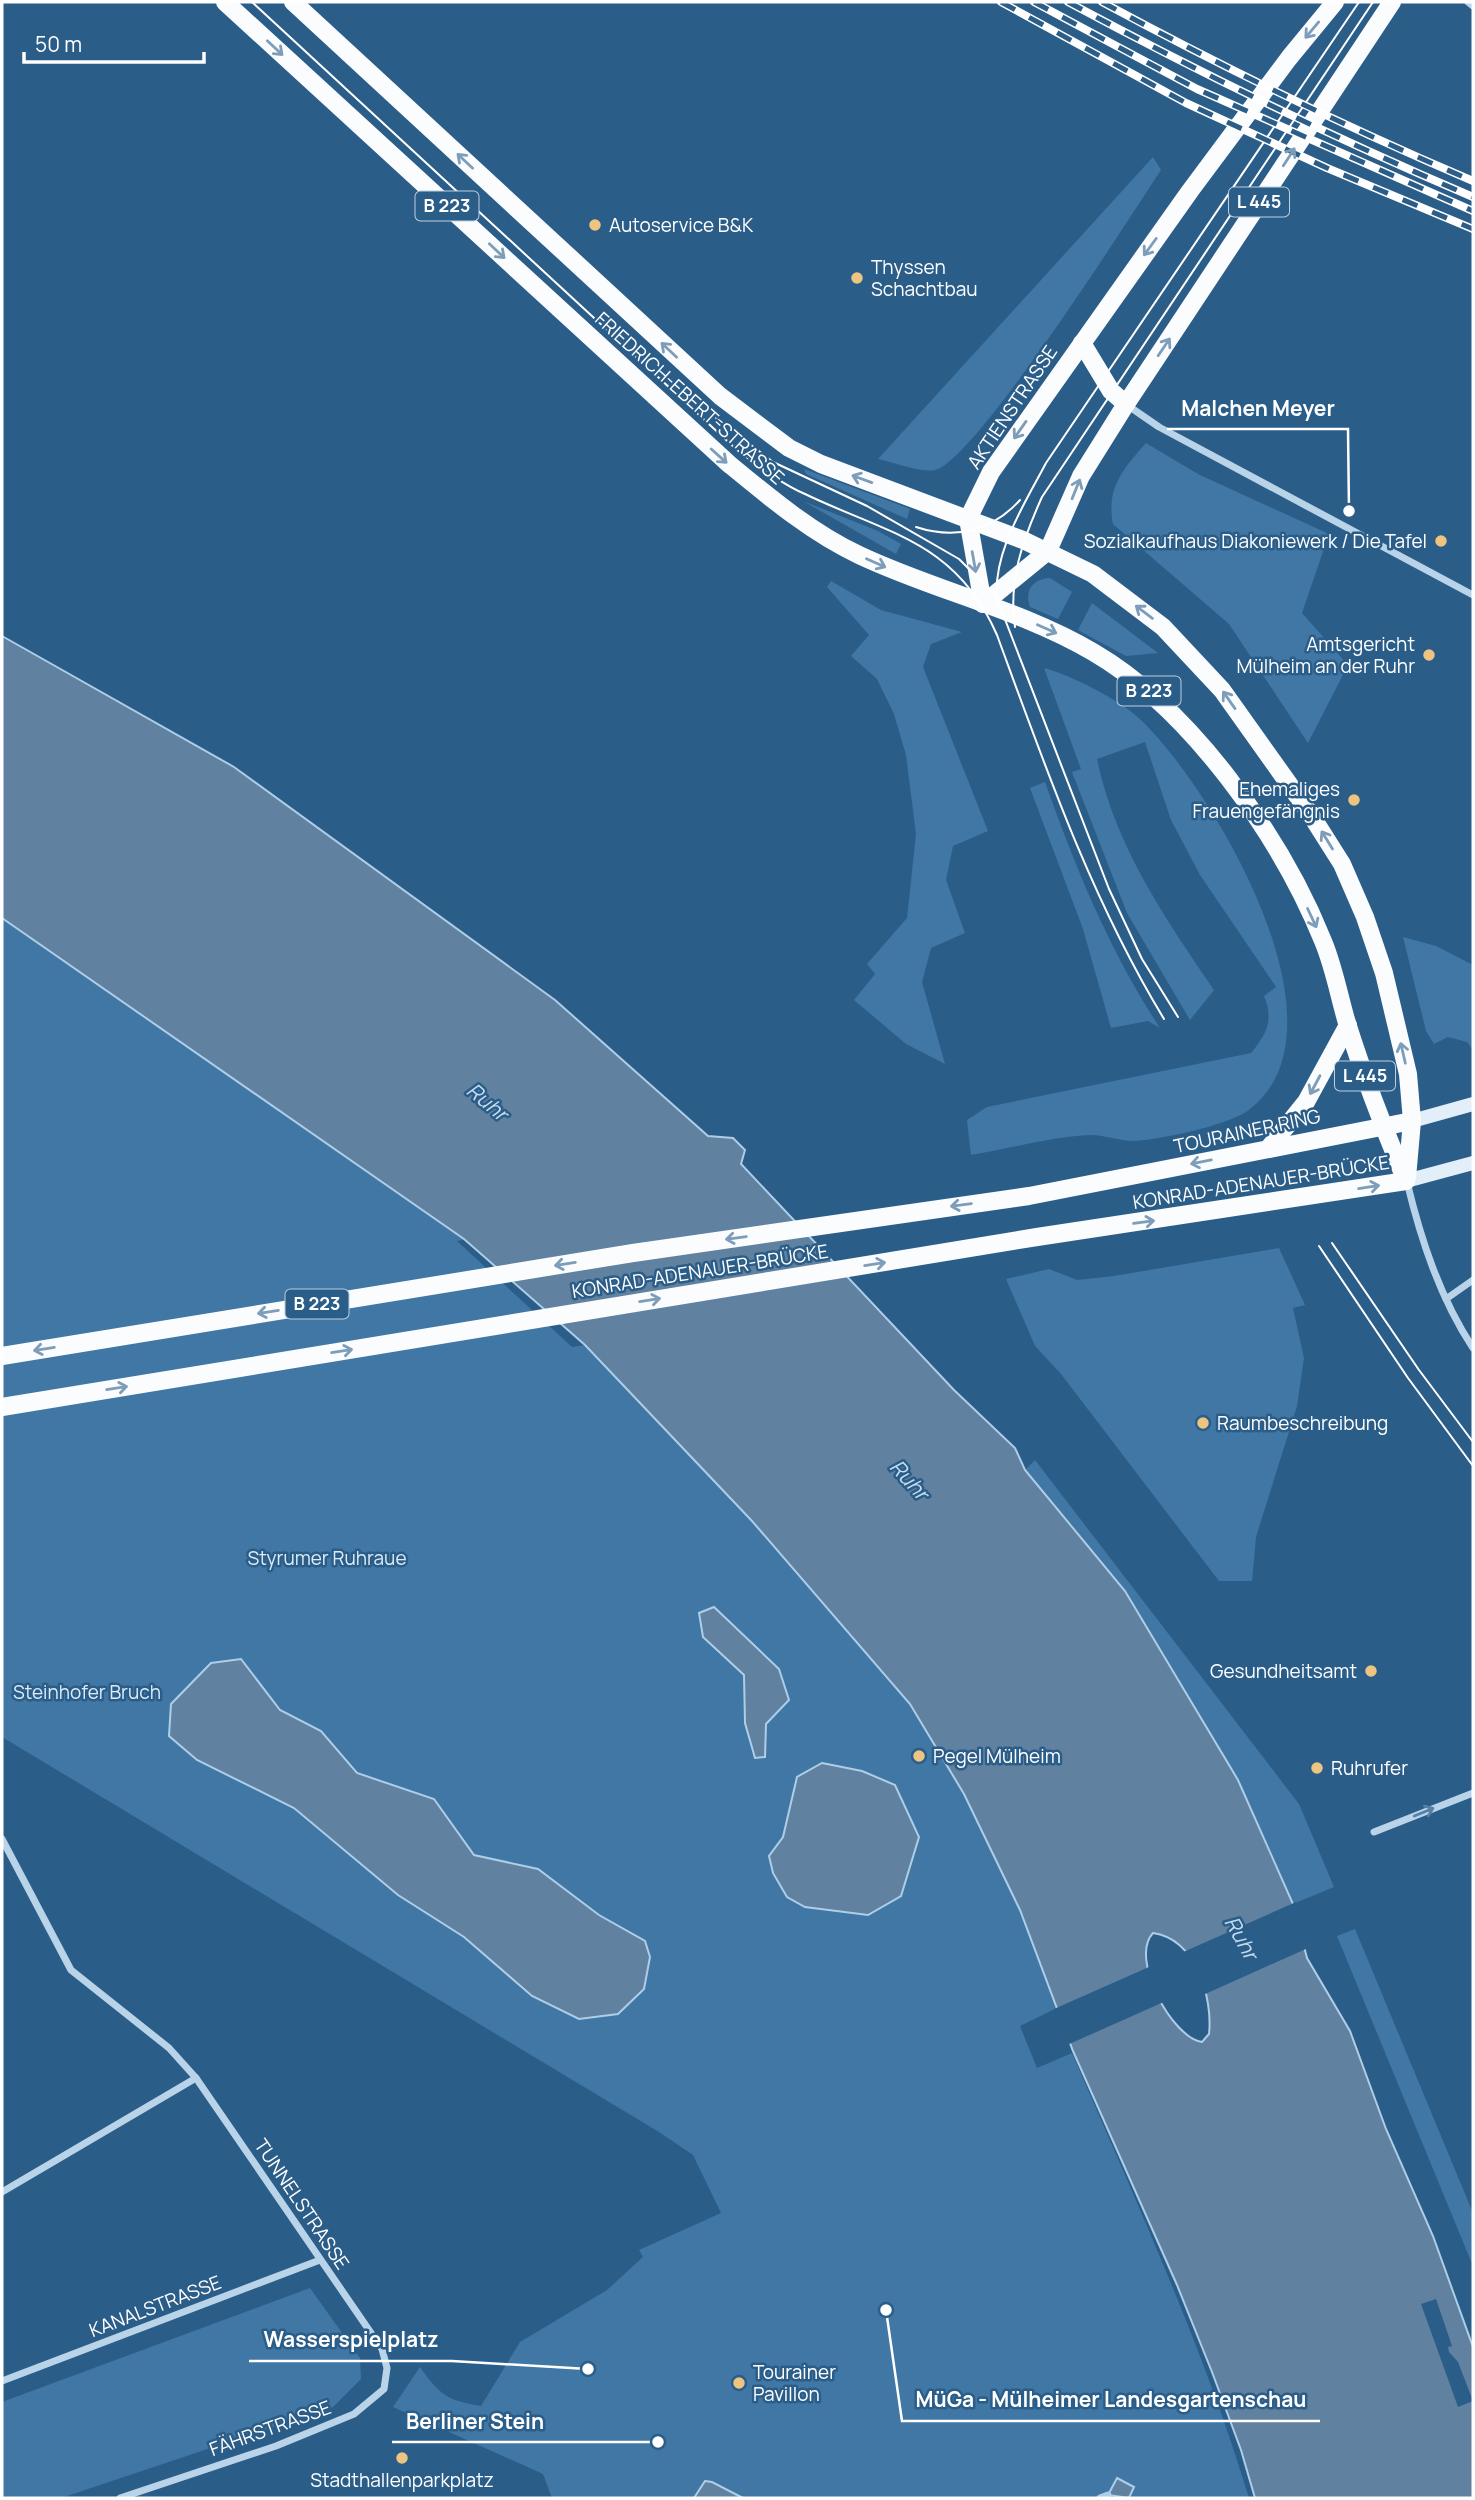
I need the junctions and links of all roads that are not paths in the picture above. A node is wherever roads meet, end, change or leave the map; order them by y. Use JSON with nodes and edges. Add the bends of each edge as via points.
{"nodes":[{"id":1,"x":225,"y":2,"type":"edge"},
{"id":2,"x":293,"y":2,"type":"edge"},
{"id":3,"x":1335,"y":2,"type":"edge"},
{"id":4,"x":1392,"y":2,"type":"edge"},
{"id":5,"x":1468,"y":2,"type":"edge"},
{"id":6,"x":1473,"y":6,"type":"edge"},
{"id":7,"x":1082,"y":342,"type":"junction"},
{"id":8,"x":1126,"y":404,"type":"junction"},
{"id":9,"x":968,"y":519,"type":"junction"},
{"id":10,"x":1048,"y":551,"type":"junction"},
{"id":11,"x":1473,"y":595,"type":"edge"},
{"id":12,"x":984,"y":604,"type":"junction"},
{"id":13,"x":1348,"y":1025,"type":"junction"},
{"id":14,"x":1473,"y":1104,"type":"edge"},
{"id":15,"x":1412,"y":1121,"type":"junction"},
{"id":16,"x":1383,"y":1126,"type":"junction"},
{"id":17,"x":1268,"y":1149,"type":"junction"},
{"id":18,"x":1473,"y":1164,"type":"edge"},
{"id":19,"x":1406,"y":1181,"type":"junction"},
{"id":20,"x":1029,"y":1196,"type":"joint"},
{"id":21,"x":1473,"y":1280,"type":"edge"},
{"id":22,"x":1446,"y":1299,"type":"junction"},
{"id":23,"x":1473,"y":1348,"type":"edge"},
{"id":24,"x":2,"y":1356,"type":"edge"},
{"id":25,"x":2,"y":1407,"type":"edge"},
{"id":26,"x":1473,"y":1793,"type":"edge"},
{"id":27,"x":1374,"y":1832,"type":"dead end"},
{"id":28,"x":2,"y":1839,"type":"edge"},
{"id":29,"x":196,"y":2078,"type":"junction"},
{"id":30,"x":2,"y":2192,"type":"edge"},
{"id":31,"x":320,"y":2260,"type":"junction"},
{"id":32,"x":382,"y":2349,"type":"joint"},
{"id":33,"x":2,"y":2381,"type":"edge"},
{"id":34,"x":120,"y":2498,"type":"edge"}],
"edges":[{"from":1,"to":12,"type":"main road","name":"FRIEDRICH-EBERT-STRASSE","number":"B 223","one_way":true,"via":[[689,428],[776,502],[855,553]]},
{"from":9,"to":2,"type":"main road","name":"FRIEDRICH-EBERT-STRASSE","number":"B 223","one_way":true,"via":[[821,464],[789,448],[720,396]]},
{"from":3,"to":7,"type":"main road","name":"AKTIENSTRASSE","one_way":true},
{"from":8,"to":4,"type":"main road","number":"L 445","one_way":true},
{"from":5,"to":6,"type":"street"},
{"from":7,"to":8,"type":"main road","via":[[1111,391]]},
{"from":7,"to":9,"type":"main road","name":"AKTIENSTRASSE","one_way":true,"via":[[991,472]]},
{"from":10,"to":8,"type":"main road","number":"L 445","one_way":true,"via":[[1081,476]]},
{"from":8,"to":11,"type":"street","via":[[1159,427]]},
{"from":9,"to":10,"type":"main road","name":"FRIEDRICH-EBERT-STRASSE","number":"B 223"},
{"from":9,"to":12,"type":"main road","one_way":true},
{"from":10,"to":12,"type":"main road","number":"L 445"},
{"from":15,"to":10,"type":"main road","name":"FRIEDRICH-EBERT-STRASSE","number":"B 223","one_way":true,"via":[[1408,1074],[1384,972],[1342,864],[1311,815],[1222,690],[1163,626],[1093,574]]},
{"from":12,"to":13,"type":"main road","name":"FRIEDRICH-EBERT-STRASSE","number":"B 223","one_way":true,"via":[[1092,651],[1133,677],[1171,711],[1269,836],[1324,943]]},
{"from":13,"to":16,"type":"main road","name":"FRIEDRICH-EBERT-STRASSE","number":"L 445"},
{"from":13,"to":17,"type":"main road","one_way":true,"via":[[1306,1102]]},
{"from":14,"to":15,"type":"main road","name":"TOURAINER RING"},
{"from":15,"to":16,"type":"main road","name":"TOURAINER RING"},
{"from":15,"to":19,"type":"main road","name":"FRIEDRICH-EBERT-STRASSE","number":"B 223"},
{"from":16,"to":17,"type":"main road","name":"TOURAINER RING","number":"B 223"},
{"from":16,"to":19,"type":"main road","name":"FRIEDRICH-EBERT-STRASSE","number":"L 445"},
{"from":17,"to":20,"type":"main road","name":"TOURAINER RING","number":"B 223","one_way":true},
{"from":18,"to":19,"type":"main road"},
{"from":19,"to":22,"type":"street","name":"FRIEDRICH-EBERT-STRASSE","number":"L 445"},
{"from":25,"to":19,"type":"main road","name":"KONRAD-ADENAUER-BRÜCKE","one_way":true},
{"from":20,"to":24,"type":"main road","name":"KONRAD-ADENAUER-BRÜCKE","number":"B 223","one_way":true,"via":[[633,1253]]},
{"from":21,"to":22,"type":"street"},
{"from":22,"to":23,"type":"street","name":"FRIEDRICH-EBERT-STRASSE","number":"L 445"},
{"from":27,"to":26,"type":"street","one_way":true},
{"from":28,"to":29,"type":"street","name":"TUNNELSTRASSE","via":[[71,1970],[169,2048]]},
{"from":29,"to":30,"type":"street"},
{"from":29,"to":31,"type":"street","name":"TUNNELSTRASSE"},
{"from":31,"to":32,"type":"street","name":"TUNNELSTRASSE"},
{"from":31,"to":33,"type":"street","name":"KANALSTRASSE"},
{"from":32,"to":34,"type":"street","name":"FÄHRSTRASSE","via":[[387,2368],[384,2389],[354,2414]]}]}
